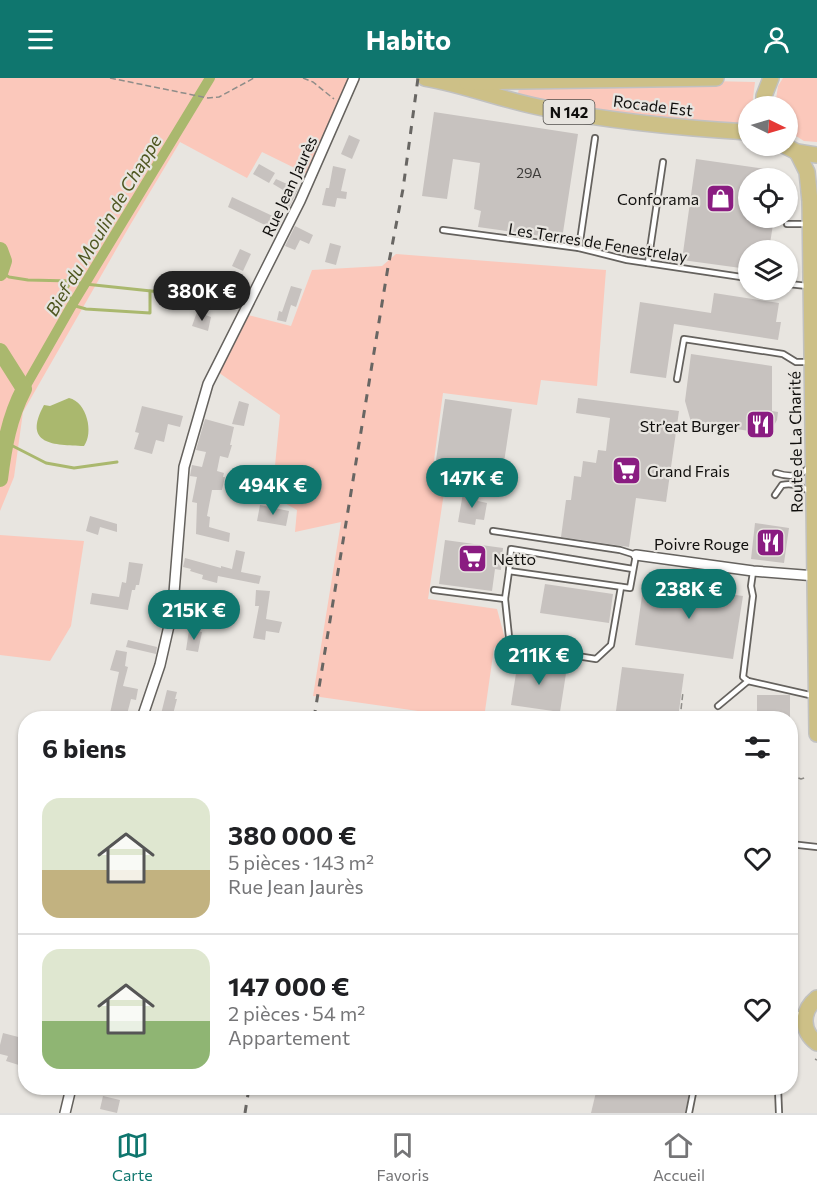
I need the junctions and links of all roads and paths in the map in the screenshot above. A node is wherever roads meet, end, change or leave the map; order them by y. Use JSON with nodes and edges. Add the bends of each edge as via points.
{"nodes":[{"id":1,"x":110,"y":78,"type":"edge"},
{"id":2,"x":254,"y":78,"type":"edge"},
{"id":3,"x":303,"y":78,"type":"edge"},
{"id":4,"x":354,"y":78,"type":"edge"},
{"id":5,"x":425,"y":78,"type":"edge"},
{"id":6,"x":716,"y":78,"type":"edge"},
{"id":7,"x":771,"y":78,"type":"edge"},
{"id":8,"x":449,"y":82,"type":"junction"},
{"id":9,"x":764,"y":96,"type":"edge"},
{"id":10,"x":342,"y":106,"type":"junction"},
{"id":11,"x":738,"y":131,"type":"edge"},
{"id":12,"x":595,"y":138,"type":"dead end"},
{"id":13,"x":798,"y":151,"type":"edge"},
{"id":14,"x":817,"y":155,"type":"edge"},
{"id":15,"x":796,"y":156,"type":"edge"},
{"id":16,"x":663,"y":162,"type":"dead end"},
{"id":17,"x":798,"y":224,"type":"edge"},
{"id":18,"x":810,"y":224,"type":"junction"},
{"id":19,"x":443,"y":230,"type":"dead end"},
{"id":20,"x":579,"y":248,"type":"junction"},
{"id":21,"x":648,"y":264,"type":"junction"},
{"id":22,"x":738,"y":277,"type":"edge"},
{"id":23,"x":798,"y":285,"type":"edge"},
{"id":24,"x":810,"y":287,"type":"junction"},
{"id":25,"x":811,"y":362,"type":"junction"},
{"id":26,"x":677,"y":379,"type":"dead end"},
{"id":27,"x":813,"y":460,"type":"junction"},
{"id":28,"x":776,"y":473,"type":"dead end"},
{"id":29,"x":775,"y":495,"type":"dead end"},
{"id":30,"x":814,"y":495,"type":"junction"},
{"id":31,"x":493,"y":531,"type":"dead end"},
{"id":32,"x":636,"y":555,"type":"junction"},
{"id":33,"x":633,"y":569,"type":"junction"},
{"id":34,"x":509,"y":571,"type":"junction"},
{"id":35,"x":753,"y":571,"type":"junction"},
{"id":36,"x":816,"y":576,"type":"edge"},
{"id":37,"x":621,"y":586,"type":"junction"},
{"id":38,"x":434,"y":590,"type":"dead end"},
{"id":39,"x":505,"y":599,"type":"junction"},
{"id":40,"x":748,"y":681,"type":"junction"},
{"id":41,"x":683,"y":692,"type":"dead end"},
{"id":42,"x":817,"y":697,"type":"edge"},
{"id":43,"x":718,"y":706,"type":"dead end"},
{"id":44,"x":144,"y":711,"type":"edge"},
{"id":45,"x":681,"y":711,"type":"edge"},
{"id":46,"x":817,"y":734,"type":"edge"},
{"id":47,"x":807,"y":777,"type":"dead end"},
{"id":48,"x":798,"y":778,"type":"edge"},
{"id":49,"x":798,"y":845,"type":"edge"},
{"id":50,"x":817,"y":847,"type":"edge"},
{"id":51,"x":817,"y":998,"type":"edge"},
{"id":52,"x":798,"y":1016,"type":"edge"},
{"id":53,"x":798,"y":1018,"type":"edge"},
{"id":54,"x":817,"y":1043,"type":"edge"},
{"id":55,"x":69,"y":1095,"type":"edge"},
{"id":56,"x":693,"y":1095,"type":"edge"},
{"id":57,"x":778,"y":1095,"type":"edge"},
{"id":58,"x":65,"y":1113,"type":"edge"},
{"id":59,"x":689,"y":1113,"type":"edge"},
{"id":60,"x":779,"y":1113,"type":"edge"}],
"edges":[{"from":1,"to":2,"type":"path","via":[[208,98],[219,97]]},
{"from":3,"to":10,"type":"path"},
{"from":4,"to":10,"type":"street","name":"Rue Jean Jaurès"},
{"from":5,"to":8,"type":"main road","name":"Rocade Est","number":"N 142"},
{"from":6,"to":8,"type":"main road","name":"Rocade Est","number":"N 142"},
{"from":7,"to":9,"type":"main road"},
{"from":8,"to":11,"type":"main road","name":"Rocade Est","number":"N 142","via":[[547,109],[651,125]]},
{"from":10,"to":44,"type":"street","name":"Rue Jean Jaurès","via":[[300,201],[208,384],[184,467],[171,617]]},
{"from":12,"to":20,"type":"lane"},
{"from":13,"to":14,"type":"main road"},
{"from":15,"to":18,"type":"main road","name":"Route de La Charité","via":[[807,172]]},
{"from":16,"to":21,"type":"lane"},
{"from":17,"to":18,"type":"lane"},
{"from":18,"to":24,"type":"main road","name":"Route de La Charité"},
{"from":19,"to":20,"type":"lane","name":"Les Terres de Fenestrelay"},
{"from":20,"to":21,"type":"lane","name":"Les Terres de Fenestrelay"},
{"from":21,"to":22,"type":"lane","name":"Les Terres de Fenestrelay"},
{"from":23,"to":24,"type":"lane"},
{"from":24,"to":25,"type":"main road","name":"Route de La Charité"},
{"from":25,"to":26,"type":"lane","via":[[684,339]]},
{"from":25,"to":27,"type":"main road","name":"Route de La Charité"},
{"from":27,"to":28,"type":"lane","via":[[797,476]]},
{"from":27,"to":30,"type":"main road","name":"Route de La Charité"},
{"from":29,"to":30,"type":"lane","via":[[786,484]]},
{"from":30,"to":36,"type":"main road","name":"Route de La Charité"},
{"from":31,"to":32,"type":"lane"},
{"from":32,"to":33,"type":"lane"},
{"from":32,"to":35,"type":"street"},
{"from":33,"to":34,"type":"lane","via":[[512,549]]},
{"from":33,"to":37,"type":"lane","via":[[630,588]]},
{"from":34,"to":37,"type":"lane"},
{"from":34,"to":39,"type":"lane"},
{"from":35,"to":36,"type":"street"},
{"from":35,"to":40,"type":"lane","via":[[742,671]]},
{"from":36,"to":42,"type":"main road","name":"Route de La Charité"},
{"from":37,"to":39,"type":"lane","via":[[611,645],[596,659],[514,645],[509,637]]},
{"from":38,"to":39,"type":"lane"},
{"from":40,"to":42,"type":"lane"},
{"from":40,"to":43,"type":"lane"},
{"from":41,"to":45,"type":"path"},
{"from":42,"to":46,"type":"main road","name":"Route de La Charité"},
{"from":47,"to":48,"type":"path"},
{"from":49,"to":50,"type":"lane"},
{"from":51,"to":52,"type":"main road"},
{"from":53,"to":54,"type":"main road"},
{"from":55,"to":58,"type":"street"},
{"from":56,"to":59,"type":"lane"},
{"from":57,"to":60,"type":"lane"}]}
